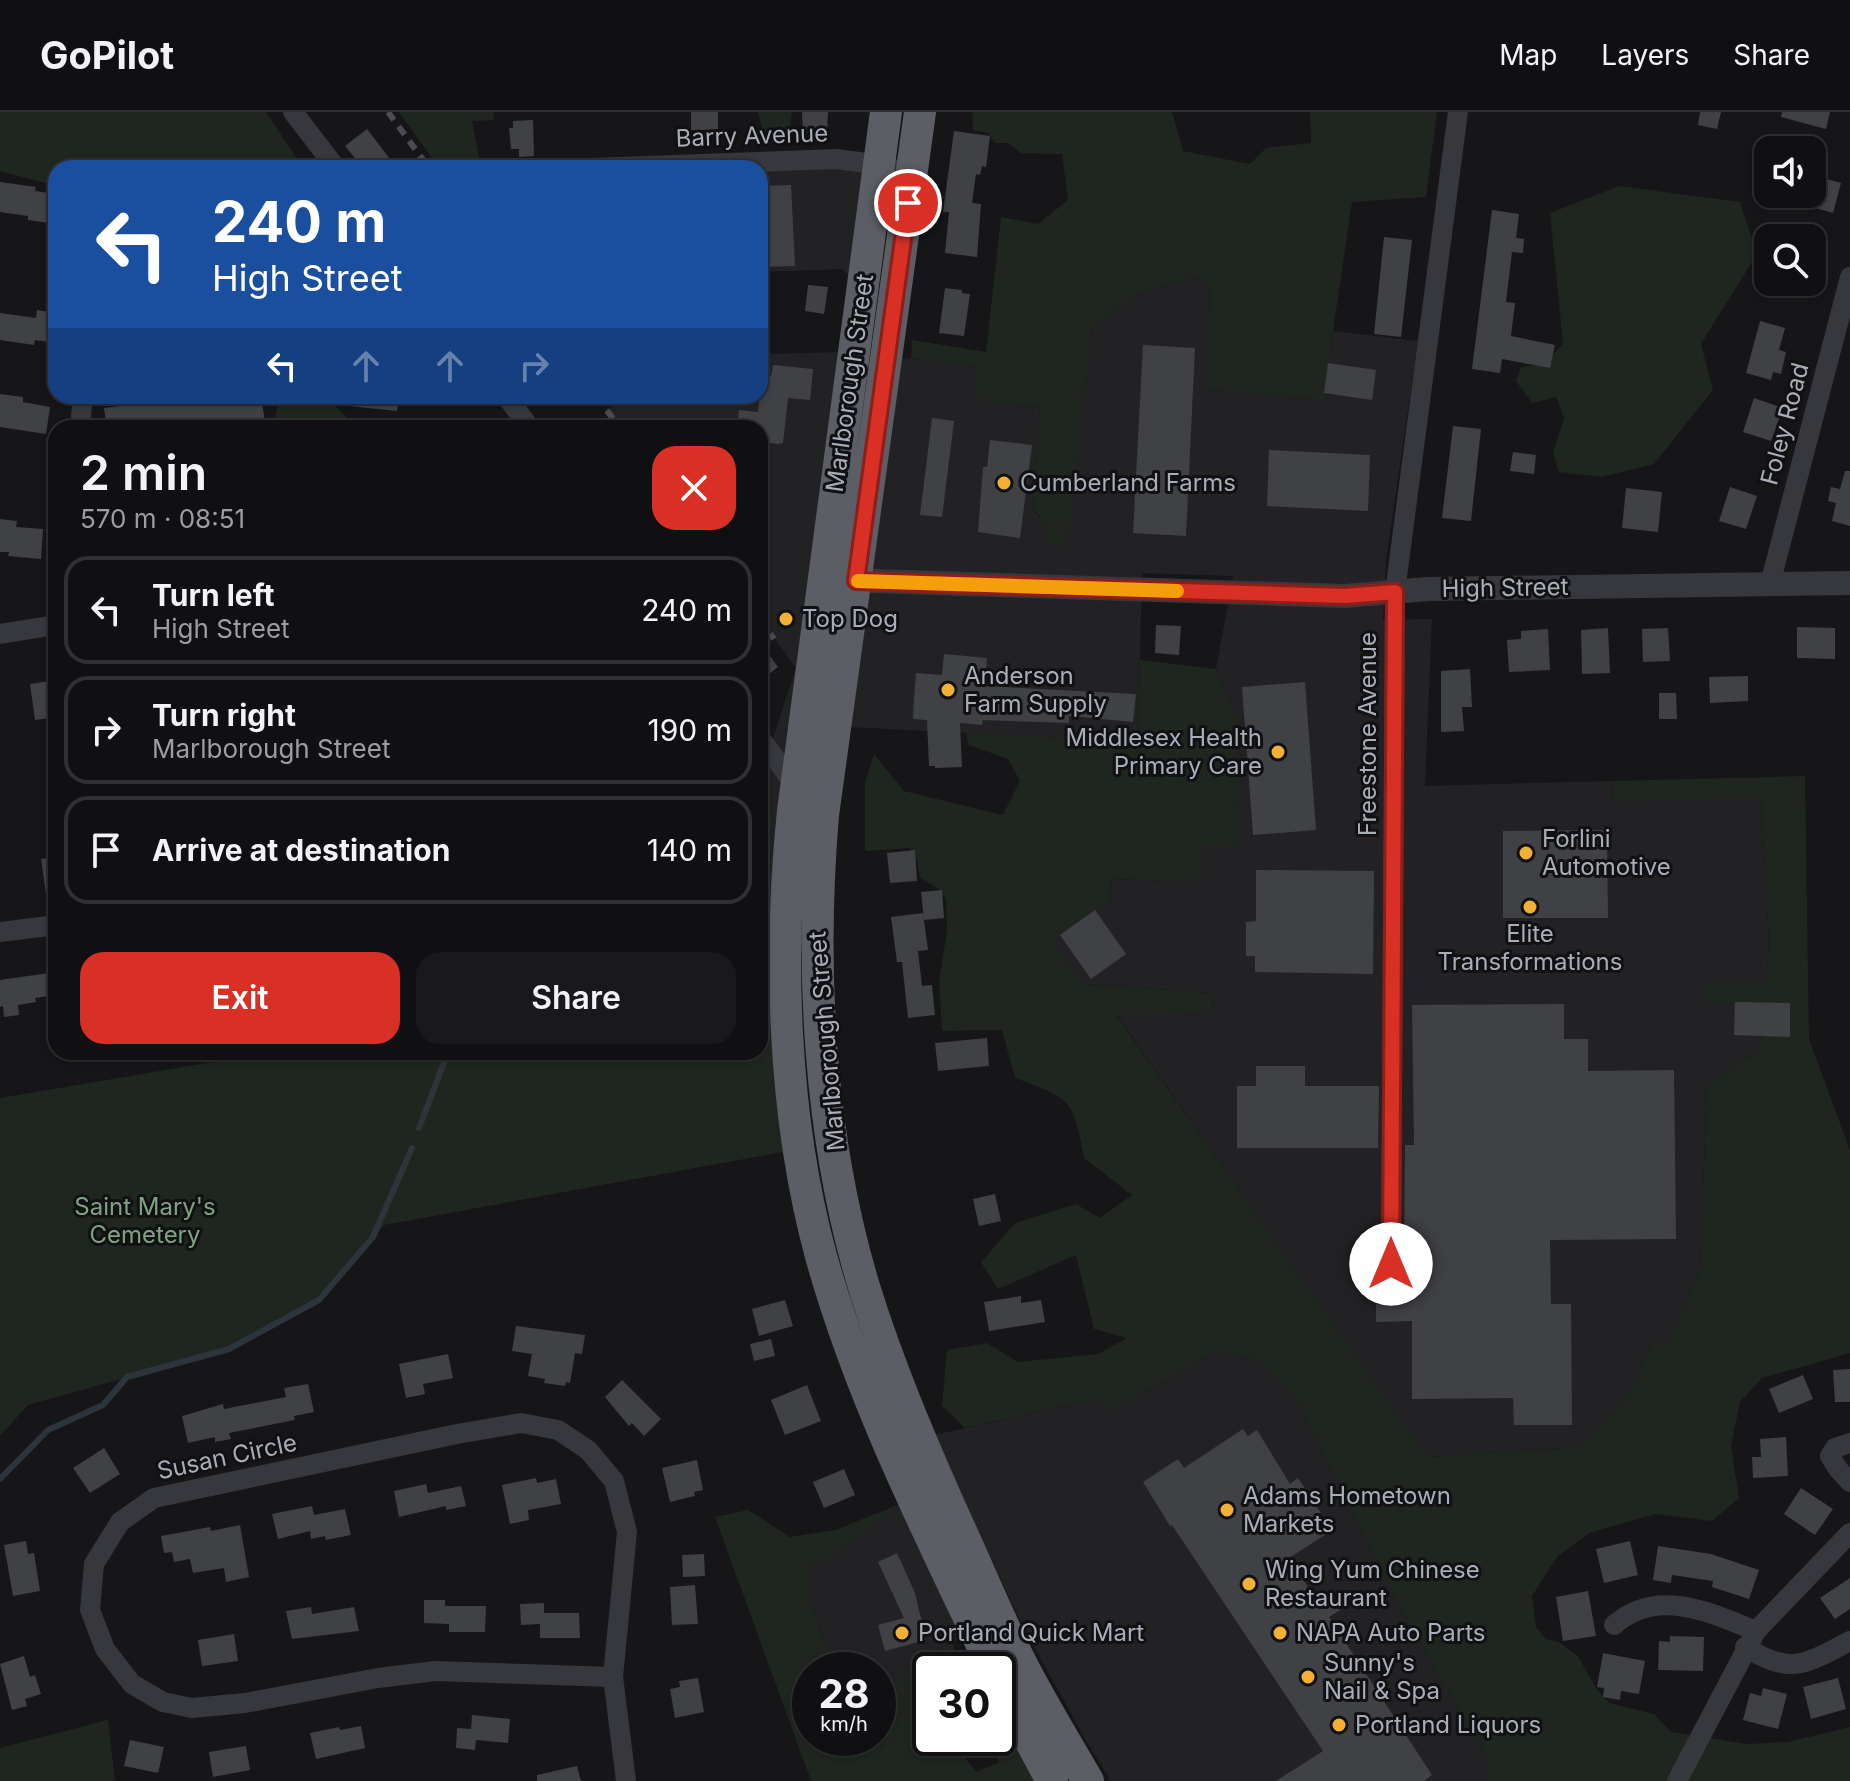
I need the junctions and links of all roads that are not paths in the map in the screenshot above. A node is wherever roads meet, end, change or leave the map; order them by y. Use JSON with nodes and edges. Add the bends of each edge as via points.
{"nodes":[{"id":1,"x":293,"y":112,"type":"edge"},
{"id":2,"x":886,"y":112,"type":"edge"},
{"id":3,"x":920,"y":112,"type":"edge"},
{"id":4,"x":1458,"y":112,"type":"edge"},
{"id":5,"x":330,"y":160,"type":"edge"},
{"id":6,"x":768,"y":162,"type":"edge"},
{"id":7,"x":879,"y":164,"type":"junction"},
{"id":8,"x":912,"y":172,"type":"junction"},
{"id":9,"x":1850,"y":277,"type":"edge"},
{"id":10,"x":824,"y":578,"type":"junction"},
{"id":11,"x":856,"y":581,"type":"junction"},
{"id":12,"x":1850,"y":583,"type":"edge"},
{"id":13,"x":1770,"y":584,"type":"junction"},
{"id":14,"x":1395,"y":592,"type":"junction"},
{"id":15,"x":48,"y":626,"type":"edge"},
{"id":16,"x":0,"y":634,"type":"edge"},
{"id":17,"x":768,"y":746,"type":"edge"},
{"id":18,"x":811,"y":787,"type":"junction"},
{"id":19,"x":48,"y":926,"type":"edge"},
{"id":20,"x":0,"y":932,"type":"edge"},
{"id":21,"x":1391,"y":1264,"type":"dead end"},
{"id":22,"x":1850,"y":1443,"type":"edge"},
{"id":23,"x":1850,"y":1482,"type":"edge"},
{"id":24,"x":1850,"y":1533,"type":"edge"},
{"id":25,"x":1614,"y":1625,"type":"dead end"},
{"id":26,"x":1750,"y":1639,"type":"junction"},
{"id":27,"x":1850,"y":1641,"type":"edge"},
{"id":28,"x":994,"y":1652,"type":"edge"},
{"id":29,"x":613,"y":1677,"type":"junction"},
{"id":30,"x":1016,"y":1689,"type":"edge"},
{"id":31,"x":1016,"y":1703,"type":"edge"},
{"id":32,"x":626,"y":1781,"type":"edge"},
{"id":33,"x":1052,"y":1781,"type":"edge"},
{"id":34,"x":1088,"y":1781,"type":"edge"},
{"id":35,"x":1677,"y":1781,"type":"edge"}],
"edges":[{"from":1,"to":5,"type":"street"},
{"from":2,"to":7,"type":"highway","name":"Marlborough Street"},
{"from":3,"to":8,"type":"highway","name":"Marlborough Street"},
{"from":4,"to":14,"type":"street","name":"Freestone Avenue"},
{"from":6,"to":7,"type":"street","name":"Barry Avenue","via":[[836,159]]},
{"from":7,"to":8,"type":"street","name":"Barry Avenue"},
{"from":7,"to":10,"type":"highway","name":"Marlborough Street"},
{"from":8,"to":11,"type":"highway","name":"Marlborough Street"},
{"from":9,"to":13,"type":"street","name":"Foley Road"},
{"from":10,"to":11,"type":"street","name":"High Street"},
{"from":10,"to":18,"type":"highway","name":"Marlborough Street"},
{"from":11,"to":14,"type":"street","name":"High Street","via":[[1345,596]]},
{"from":11,"to":18,"type":"highway","name":"Marlborough Street"},
{"from":12,"to":13,"type":"street","name":"High Street"},
{"from":13,"to":14,"type":"street","name":"High Street"},
{"from":14,"to":21,"type":"street","name":"Freestone Avenue"},
{"from":15,"to":16,"type":"street"},
{"from":17,"to":18,"type":"street"},
{"from":18,"to":28,"type":"highway","name":"Marlborough Street","via":[[817,983],[844,1206],[864,1289]]},
{"from":19,"to":20,"type":"street"},
{"from":22,"to":23,"type":"street","via":[[1830,1456]]},
{"from":24,"to":26,"type":"street"},
{"from":25,"to":26,"type":"street","via":[[1642,1606],[1672,1605],[1719,1616]]},
{"from":26,"to":27,"type":"street","via":[[1781,1665],[1813,1660]]},
{"from":26,"to":35,"type":"street"},
{"from":29,"to":29,"type":"street","name":"Susan Circle","via":[[435,1671],[245,1703],[192,1708],[163,1702],[132,1684],[105,1649],[90,1610],[94,1564],[120,1522],[154,1498],[521,1423],[558,1430],[588,1450],[614,1481],[627,1532]]},
{"from":29,"to":32,"type":"street"},
{"from":30,"to":34,"type":"highway","name":"Marlborough Street"},
{"from":31,"to":33,"type":"highway","name":"Marlborough Street"}]}
